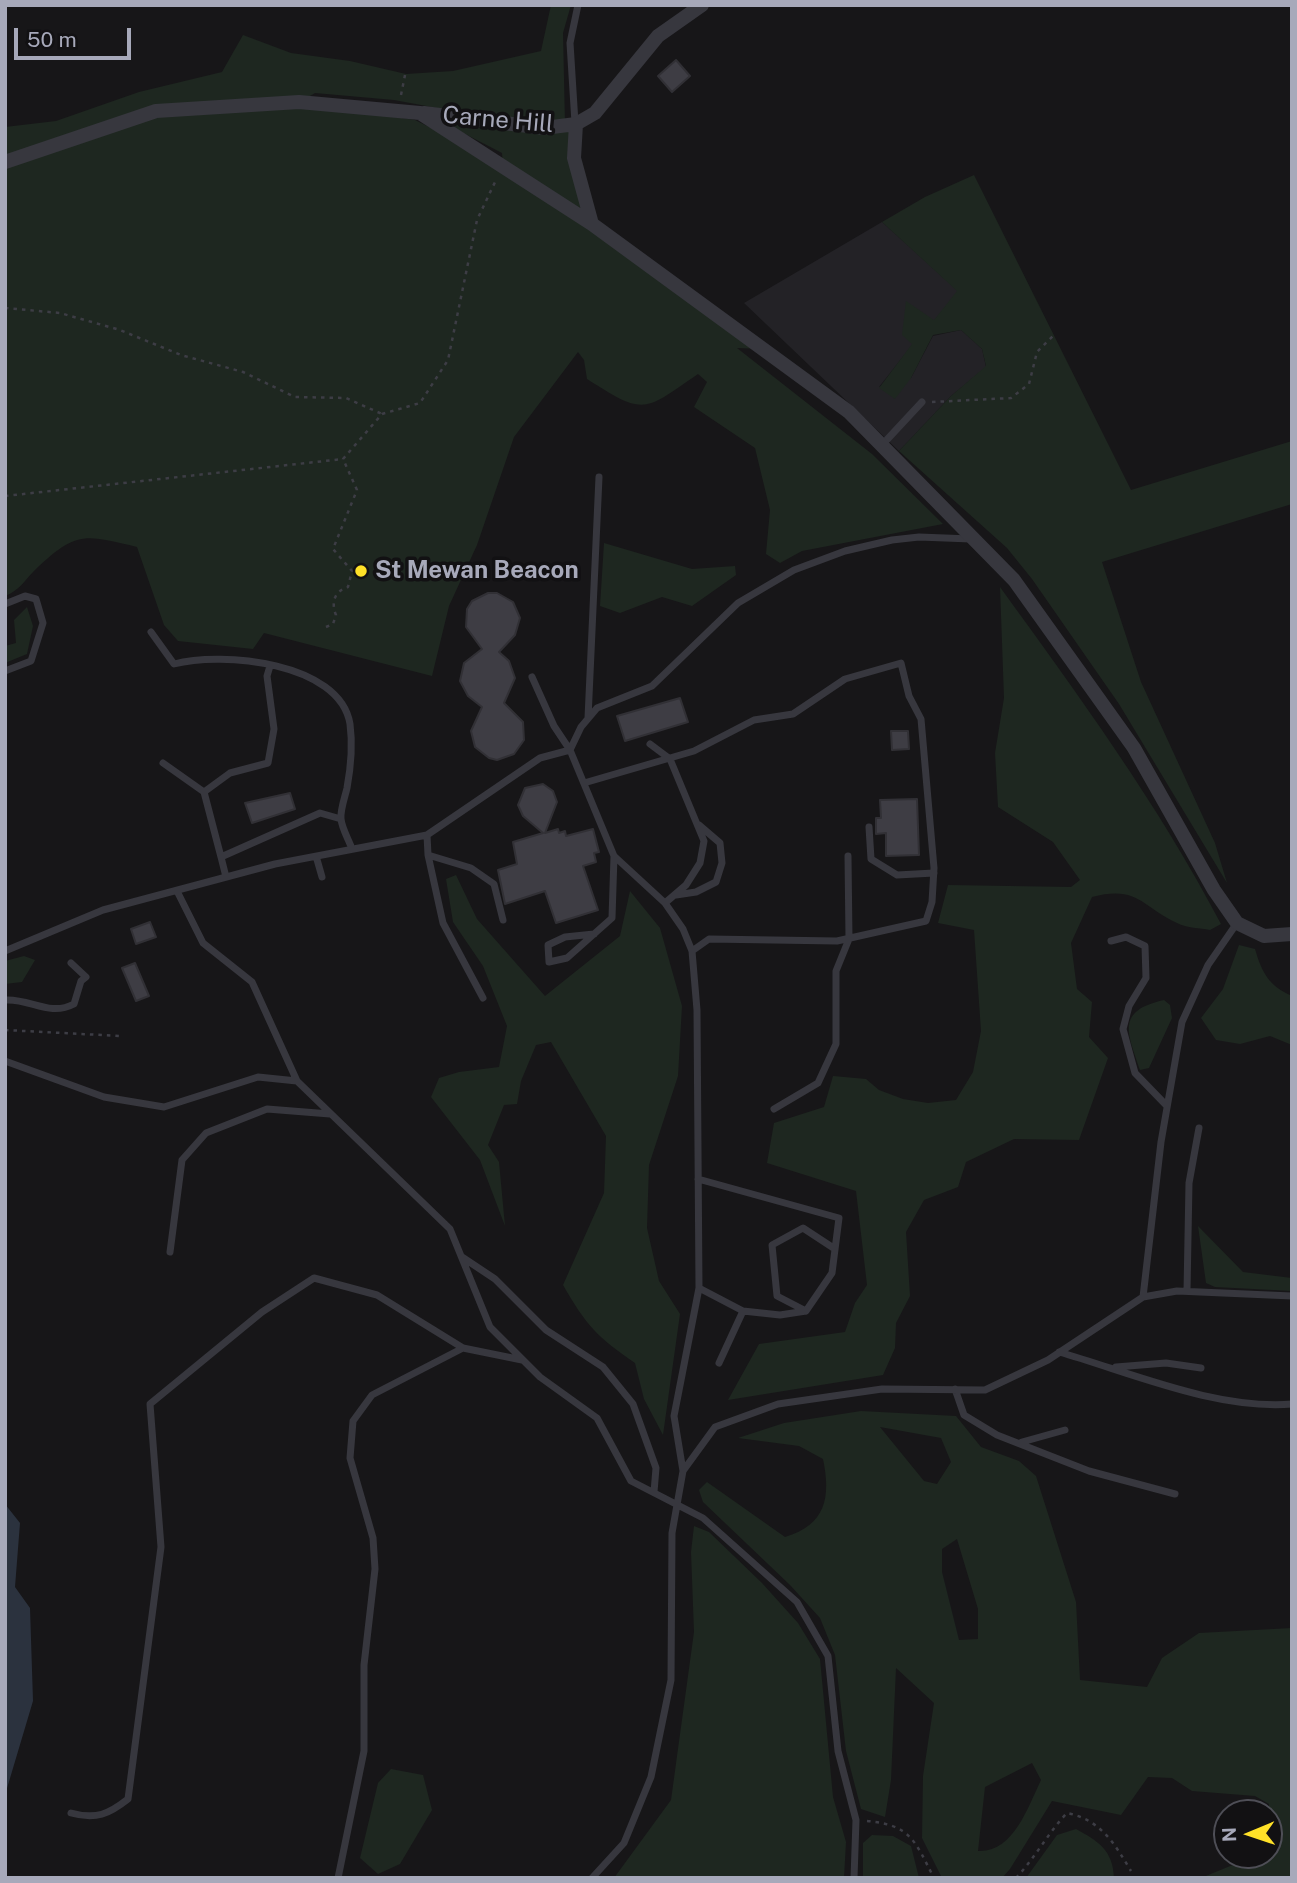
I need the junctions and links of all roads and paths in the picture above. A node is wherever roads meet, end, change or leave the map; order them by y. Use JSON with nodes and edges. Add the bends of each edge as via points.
{"nodes":[{"id":1,"x":578,"y":5,"type":"edge"},
{"id":2,"x":702,"y":5,"type":"edge"},
{"id":3,"x":406,"y":70,"type":"dead end"},
{"id":4,"x":402,"y":109,"type":"junction"},
{"id":5,"x":419,"y":113,"type":"junction"},
{"id":6,"x":576,"y":124,"type":"junction"},
{"id":7,"x":5,"y":162,"type":"edge"},
{"id":8,"x":504,"y":165,"type":"junction"},
{"id":9,"x":592,"y":224,"type":"junction"},
{"id":10,"x":5,"y":308,"type":"edge"},
{"id":11,"x":1055,"y":334,"type":"dead end"},
{"id":12,"x":922,"y":401,"type":"joint"},
{"id":13,"x":382,"y":414,"type":"junction"},
{"id":14,"x":882,"y":445,"type":"junction"},
{"id":15,"x":343,"y":459,"type":"junction"},
{"id":16,"x":599,"y":477,"type":"dead end"},
{"id":17,"x":5,"y":496,"type":"edge"},
{"id":18,"x":975,"y":539,"type":"junction"},
{"id":19,"x":5,"y":604,"type":"edge"},
{"id":20,"x":326,"y":627,"type":"dead end"},
{"id":21,"x":151,"y":632,"type":"dead end"},
{"id":22,"x":270,"y":666,"type":"junction"},
{"id":23,"x":5,"y":671,"type":"edge"},
{"id":24,"x":533,"y":677,"type":"dead end"},
{"id":25,"x":588,"y":719,"type":"junction"},
{"id":26,"x":650,"y":744,"type":"dead end"},
{"id":27,"x":570,"y":750,"type":"junction"},
{"id":28,"x":670,"y":759,"type":"junction"},
{"id":29,"x":163,"y":763,"type":"dead end"},
{"id":30,"x":584,"y":783,"type":"junction"},
{"id":31,"x":204,"y":793,"type":"junction"},
{"id":32,"x":341,"y":819,"type":"junction"},
{"id":33,"x":695,"y":821,"type":"junction"},
{"id":34,"x":869,"y":827,"type":"dead end"},
{"id":35,"x":427,"y":835,"type":"junction"},
{"id":36,"x":352,"y":849,"type":"junction"},
{"id":37,"x":428,"y":855,"type":"junction"},
{"id":38,"x":316,"y":856,"type":"junction"},
{"id":39,"x":614,"y":856,"type":"junction"},
{"id":40,"x":848,"y":856,"type":"dead end"},
{"id":41,"x":221,"y":857,"type":"junction"},
{"id":42,"x":933,"y":873,"type":"junction"},
{"id":43,"x":226,"y":877,"type":"junction"},
{"id":44,"x":322,"y":877,"type":"dead end"},
{"id":45,"x":177,"y":891,"type":"junction"},
{"id":46,"x":675,"y":895,"type":"junction"},
{"id":47,"x":665,"y":903,"type":"junction"},
{"id":48,"x":503,"y":920,"type":"dead end"},
{"id":49,"x":1237,"y":923,"type":"junction"},
{"id":50,"x":594,"y":934,"type":"junction"},
{"id":51,"x":1292,"y":934,"type":"edge"},
{"id":52,"x":849,"y":939,"type":"junction"},
{"id":53,"x":1111,"y":941,"type":"dead end"},
{"id":54,"x":5,"y":951,"type":"edge"},
{"id":55,"x":692,"y":951,"type":"junction"},
{"id":56,"x":71,"y":963,"type":"dead end"},
{"id":57,"x":484,"y":998,"type":"dead end"},
{"id":58,"x":5,"y":1000,"type":"edge"},
{"id":59,"x":5,"y":1030,"type":"edge"},
{"id":60,"x":121,"y":1036,"type":"dead end"},
{"id":61,"x":5,"y":1061,"type":"edge"},
{"id":62,"x":297,"y":1081,"type":"junction"},
{"id":63,"x":1167,"y":1106,"type":"junction"},
{"id":64,"x":774,"y":1109,"type":"dead end"},
{"id":65,"x":331,"y":1114,"type":"junction"},
{"id":66,"x":1199,"y":1129,"type":"dead end"},
{"id":67,"x":698,"y":1179,"type":"junction"},
{"id":68,"x":835,"y":1249,"type":"junction"},
{"id":69,"x":170,"y":1252,"type":"dead end"},
{"id":70,"x":462,"y":1257,"type":"junction"},
{"id":71,"x":699,"y":1288,"type":"junction"},
{"id":72,"x":1187,"y":1292,"type":"junction"},
{"id":73,"x":1292,"y":1296,"type":"edge"},
{"id":74,"x":1143,"y":1297,"type":"junction"},
{"id":75,"x":743,"y":1311,"type":"junction"},
{"id":76,"x":806,"y":1311,"type":"junction"},
{"id":77,"x":463,"y":1348,"type":"junction"},
{"id":78,"x":1059,"y":1352,"type":"junction"},
{"id":79,"x":523,"y":1360,"type":"junction"},
{"id":80,"x":719,"y":1363,"type":"dead end"},
{"id":81,"x":1112,"y":1367,"type":"junction"},
{"id":82,"x":1201,"y":1368,"type":"dead end"},
{"id":83,"x":955,"y":1389,"type":"junction"},
{"id":84,"x":1292,"y":1404,"type":"edge"},
{"id":85,"x":1065,"y":1430,"type":"dead end"},
{"id":86,"x":1021,"y":1442,"type":"junction"},
{"id":87,"x":683,"y":1471,"type":"junction"},
{"id":88,"x":654,"y":1492,"type":"junction"},
{"id":89,"x":1175,"y":1494,"type":"dead end"},
{"id":90,"x":677,"y":1503,"type":"junction"},
{"id":91,"x":71,"y":1813,"type":"dead end"},
{"id":92,"x":856,"y":1820,"type":"junction"},
{"id":93,"x":1131,"y":1871,"type":"dead end"},
{"id":94,"x":338,"y":1878,"type":"edge"},
{"id":95,"x":592,"y":1878,"type":"edge"},
{"id":96,"x":854,"y":1878,"type":"edge"},
{"id":97,"x":934,"y":1878,"type":"edge"},
{"id":98,"x":1016,"y":1878,"type":"edge"}],
"edges":[{"from":1,"to":6,"type":"lane","via":[[570,43]]},
{"from":2,"to":6,"type":"street","name":"Carne Hill","via":[[658,36],[595,113]]},
{"from":3,"to":4,"type":"path"},
{"from":4,"to":5,"type":"street"},
{"from":4,"to":7,"type":"street","via":[[299,102],[156,111]]},
{"from":5,"to":6,"type":"street","name":"Carne Hill","via":[[544,128]]},
{"from":5,"to":8,"type":"street"},
{"from":6,"to":9,"type":"street","name":"Carne Hill","via":[[574,158]]},
{"from":8,"to":9,"type":"street"},
{"from":8,"to":13,"type":"path","via":[[477,220],[448,360],[420,403]]},
{"from":9,"to":14,"type":"street","via":[[849,412]]},
{"from":10,"to":13,"type":"path","via":[[60,313],[243,372],[295,397],[346,398]]},
{"from":11,"to":12,"type":"path","via":[[1037,352],[1029,383],[1011,398]]},
{"from":12,"to":14,"type":"lane"},
{"from":13,"to":15,"type":"path"},
{"from":14,"to":18,"type":"street"},
{"from":15,"to":17,"type":"path"},
{"from":15,"to":20,"type":"path","via":[[357,490],[333,549],[352,571],[348,587],[335,597],[333,624]]},
{"from":16,"to":25,"type":"lane"},
{"from":18,"to":25,"type":"lane","via":[[892,540],[794,570],[738,603],[652,686],[597,708]]},
{"from":18,"to":49,"type":"street","via":[[1014,580],[1133,748]]},
{"from":19,"to":23,"type":"lane","via":[[25,596],[36,599],[43,623],[31,662]]},
{"from":21,"to":22,"type":"lane","via":[[174,664],[197,658]]},
{"from":22,"to":31,"type":"lane","via":[[267,676],[274,729],[268,763],[230,773]]},
{"from":22,"to":32,"type":"lane","via":[[293,669],[332,691],[350,721],[352,758]]},
{"from":24,"to":27,"type":"lane"},
{"from":25,"to":27,"type":"lane"},
{"from":26,"to":28,"type":"lane"},
{"from":27,"to":30,"type":"lane"},
{"from":27,"to":35,"type":"lane","via":[[540,758]]},
{"from":28,"to":30,"type":"lane"},
{"from":28,"to":33,"type":"lane"},
{"from":28,"to":42,"type":"lane","via":[[754,720],[793,714],[845,679],[901,663],[909,696],[921,719]]},
{"from":29,"to":31,"type":"lane"},
{"from":30,"to":39,"type":"lane"},
{"from":31,"to":41,"type":"lane"},
{"from":32,"to":36,"type":"lane"},
{"from":32,"to":41,"type":"lane","via":[[320,813]]},
{"from":33,"to":46,"type":"lane","via":[[704,841],[700,863]]},
{"from":33,"to":46,"type":"lane","via":[[720,843],[722,863],[716,882]]},
{"from":34,"to":42,"type":"lane","via":[[871,859],[897,875]]},
{"from":35,"to":36,"type":"lane"},
{"from":35,"to":37,"type":"lane"},
{"from":36,"to":38,"type":"lane"},
{"from":37,"to":48,"type":"lane","via":[[471,868],[494,884]]},
{"from":37,"to":57,"type":"lane","via":[[443,923]]},
{"from":38,"to":43,"type":"lane"},
{"from":38,"to":44,"type":"lane"},
{"from":39,"to":47,"type":"lane"},
{"from":39,"to":50,"type":"lane","via":[[612,918]]},
{"from":40,"to":52,"type":"lane"},
{"from":41,"to":43,"type":"lane"},
{"from":42,"to":52,"type":"lane","via":[[926,921]]},
{"from":43,"to":45,"type":"lane"},
{"from":45,"to":54,"type":"lane","via":[[103,910]]},
{"from":45,"to":62,"type":"lane","via":[[203,943],[252,982]]},
{"from":46,"to":47,"type":"lane"},
{"from":47,"to":55,"type":"lane"},
{"from":49,"to":51,"type":"street","via":[[1264,936]]},
{"from":49,"to":63,"type":"lane","via":[[1208,965],[1182,1022]]},
{"from":50,"to":50,"type":"lane","via":[[568,958],[549,962],[548,945],[565,937]]},
{"from":52,"to":55,"type":"lane","via":[[709,939]]},
{"from":52,"to":64,"type":"lane","via":[[836,971],[836,1044],[818,1083]]},
{"from":53,"to":63,"type":"lane","via":[[1126,937],[1145,946],[1146,978],[1129,1006],[1123,1029],[1135,1073]]},
{"from":55,"to":67,"type":"lane"},
{"from":56,"to":58,"type":"lane","via":[[86,977],[74,1004],[44,1009],[18,999]]},
{"from":59,"to":60,"type":"path"},
{"from":61,"to":62,"type":"lane","via":[[104,1097],[164,1107],[258,1077]]},
{"from":62,"to":65,"type":"lane"},
{"from":63,"to":74,"type":"lane"},
{"from":65,"to":69,"type":"lane","via":[[267,1109],[206,1133],[182,1160]]},
{"from":65,"to":70,"type":"lane","via":[[450,1229]]},
{"from":66,"to":72,"type":"lane","via":[[1189,1182]]},
{"from":67,"to":68,"type":"lane","via":[[839,1218]]},
{"from":67,"to":71,"type":"lane"},
{"from":68,"to":76,"type":"lane","via":[[832,1273]]},
{"from":68,"to":76,"type":"lane","via":[[803,1228],[772,1245],[777,1296]]},
{"from":70,"to":79,"type":"lane","via":[[490,1327]]},
{"from":70,"to":88,"type":"lane","via":[[495,1279],[547,1330],[603,1367],[634,1404],[656,1468]]},
{"from":71,"to":75,"type":"lane"},
{"from":71,"to":87,"type":"lane","via":[[674,1416]]},
{"from":72,"to":73,"type":"lane"},
{"from":72,"to":74,"type":"lane"},
{"from":74,"to":78,"type":"lane"},
{"from":75,"to":76,"type":"lane","via":[[780,1315]]},
{"from":75,"to":80,"type":"lane"},
{"from":77,"to":79,"type":"lane"},
{"from":77,"to":91,"type":"lane","via":[[377,1295],[314,1278],[262,1312],[150,1404],[161,1547],[128,1798],[110,1813]]},
{"from":77,"to":94,"type":"lane","via":[[372,1395],[353,1421],[350,1458],[373,1538],[375,1569],[364,1665],[363,1751]]},
{"from":78,"to":81,"type":"lane"},
{"from":78,"to":83,"type":"lane","via":[[985,1390]]},
{"from":79,"to":88,"type":"lane","via":[[597,1418],[631,1481]]},
{"from":81,"to":82,"type":"lane","via":[[1166,1363]]},
{"from":81,"to":84,"type":"lane","via":[[1219,1399],[1262,1406]]},
{"from":83,"to":86,"type":"lane","via":[[964,1415],[997,1435]]},
{"from":83,"to":87,"type":"lane","via":[[882,1389],[778,1404],[715,1427]]},
{"from":85,"to":86,"type":"lane"},
{"from":86,"to":89,"type":"lane","via":[[1089,1471]]},
{"from":87,"to":90,"type":"lane"},
{"from":88,"to":90,"type":"lane"},
{"from":90,"to":92,"type":"lane","via":[[703,1518],[797,1602],[828,1656],[838,1751]]},
{"from":90,"to":95,"type":"lane","via":[[672,1533],[671,1679],[651,1777],[624,1843]]},
{"from":92,"to":96,"type":"lane"},
{"from":92,"to":97,"type":"path","via":[[880,1822],[910,1834]]},
{"from":93,"to":98,"type":"path","via":[[1109,1834],[1084,1816],[1067,1813]]}]}
